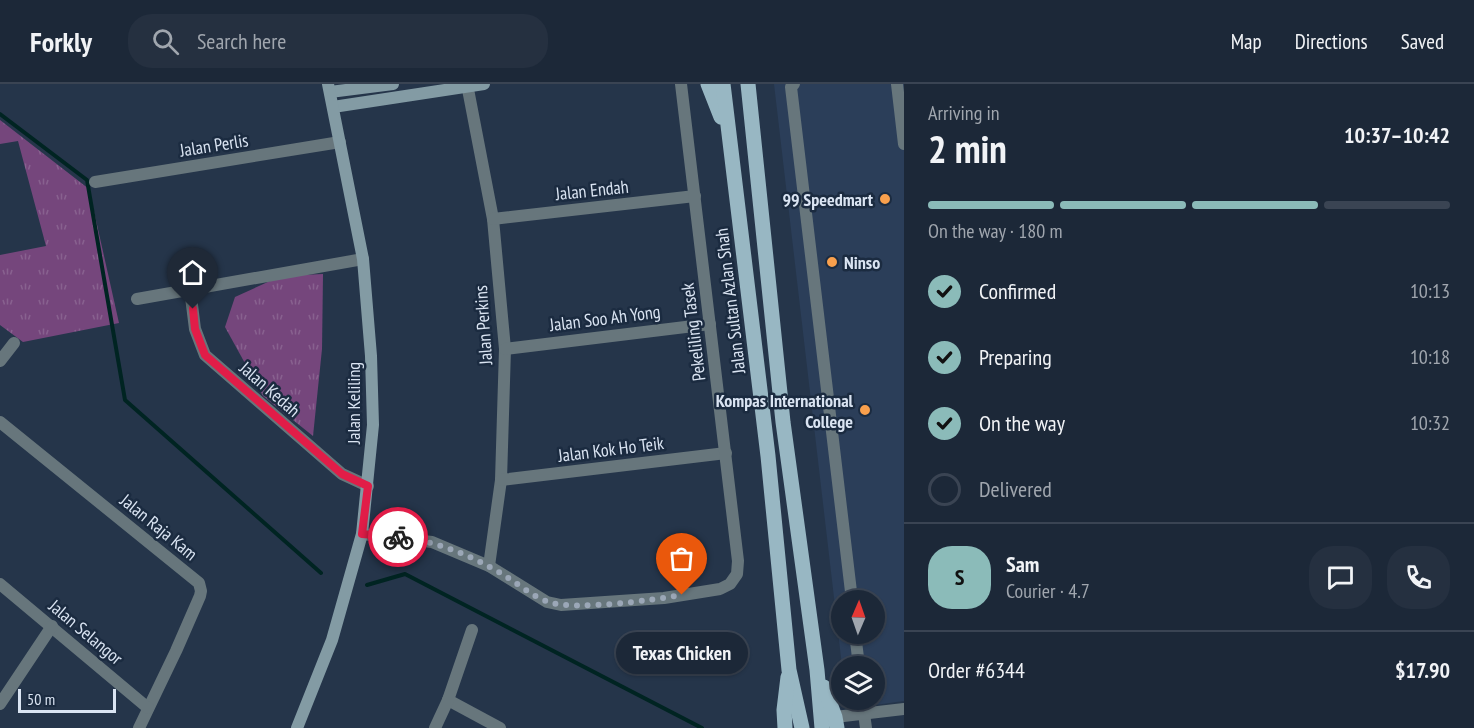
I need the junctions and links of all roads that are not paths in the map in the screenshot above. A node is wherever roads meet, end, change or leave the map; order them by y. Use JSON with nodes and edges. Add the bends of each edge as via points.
{"nodes":[{"id":1,"x":393,"y":84,"type":"edge"},
{"id":2,"x":484,"y":84,"type":"edge"},
{"id":3,"x":681,"y":84,"type":"edge"},
{"id":4,"x":708,"y":84,"type":"edge"},
{"id":5,"x":723,"y":84,"type":"edge"},
{"id":6,"x":748,"y":84,"type":"edge"},
{"id":7,"x":794,"y":84,"type":"edge"},
{"id":8,"x":897,"y":84,"type":"edge"},
{"id":9,"x":467,"y":85,"type":"edge"},
{"id":10,"x":329,"y":88,"type":"edge"},
{"id":11,"x":333,"y":107,"type":"junction"},
{"id":12,"x":729,"y":136,"type":"junction"},
{"id":13,"x":340,"y":142,"type":"junction"},
{"id":14,"x":904,"y":144,"type":"edge"},
{"id":15,"x":95,"y":182,"type":"dead end"},
{"id":16,"x":695,"y":196,"type":"junction"},
{"id":17,"x":493,"y":219,"type":"junction"},
{"id":18,"x":363,"y":260,"type":"junction"},
{"id":19,"x":190,"y":290,"type":"junction"},
{"id":20,"x":137,"y":299,"type":"dead end"},
{"id":21,"x":710,"y":324,"type":"junction"},
{"id":22,"x":14,"y":343,"type":"dead end"},
{"id":23,"x":504,"y":349,"type":"junction"},
{"id":24,"x":0,"y":361,"type":"edge"},
{"id":25,"x":0,"y":422,"type":"edge"},
{"id":26,"x":726,"y":453,"type":"junction"},
{"id":27,"x":501,"y":480,"type":"junction"},
{"id":28,"x":368,"y":486,"type":"junction"},
{"id":29,"x":362,"y":534,"type":"junction"},
{"id":30,"x":489,"y":566,"type":"junction"},
{"id":31,"x":0,"y":584,"type":"edge"},
{"id":32,"x":851,"y":590,"type":"edge"},
{"id":33,"x":52,"y":626,"type":"junction"},
{"id":34,"x":472,"y":630,"type":"dead end"},
{"id":35,"x":789,"y":670,"type":"junction"},
{"id":36,"x":817,"y":670,"type":"junction"},
{"id":37,"x":448,"y":700,"type":"junction"},
{"id":38,"x":0,"y":704,"type":"edge"},
{"id":39,"x":148,"y":708,"type":"junction"},
{"id":40,"x":904,"y":709,"type":"edge"},
{"id":41,"x":864,"y":710,"type":"edge"},
{"id":42,"x":864,"y":713,"type":"junction"},
{"id":43,"x":836,"y":722,"type":"edge"},
{"id":44,"x":139,"y":728,"type":"edge"},
{"id":45,"x":297,"y":728,"type":"edge"},
{"id":46,"x":435,"y":728,"type":"edge"},
{"id":47,"x":500,"y":728,"type":"edge"},
{"id":48,"x":786,"y":728,"type":"edge"},
{"id":49,"x":802,"y":728,"type":"edge"},
{"id":50,"x":822,"y":728,"type":"edge"},
{"id":51,"x":866,"y":728,"type":"edge"}],
"edges":[{"from":1,"to":10,"type":"main road"},
{"from":2,"to":9,"type":"main road"},
{"from":3,"to":16,"type":"street","name":"Pekeliling Tasek"},
{"from":4,"to":12,"type":"main road"},
{"from":5,"to":12,"type":"main road","name":"Jalan Sultan Azlan Shah"},
{"from":6,"to":36,"type":"main road","via":[[783,422]]},
{"from":7,"to":32,"type":"street","via":[[791,87]]},
{"from":8,"to":14,"type":"street"},
{"from":9,"to":11,"type":"main road"},
{"from":9,"to":17,"type":"street","name":"Jalan Perkins"},
{"from":10,"to":11,"type":"main road","name":"Jalan Keliling"},
{"from":11,"to":13,"type":"main road","name":"Jalan Keliling"},
{"from":12,"to":35,"type":"main road","name":"Jalan Sultan Azlan Shah","via":[[768,456]]},
{"from":13,"to":15,"type":"street","name":"Jalan Perlis"},
{"from":13,"to":18,"type":"main road","name":"Jalan Keliling"},
{"from":16,"to":17,"type":"street","name":"Jalan Endah"},
{"from":16,"to":21,"type":"street","name":"Pekeliling Tasek"},
{"from":17,"to":23,"type":"street","name":"Jalan Perkins"},
{"from":18,"to":19,"type":"street"},
{"from":18,"to":28,"type":"main road","name":"Jalan Keliling","via":[[373,425]]},
{"from":19,"to":20,"type":"street"},
{"from":19,"to":28,"type":"street","name":"Jalan Kedah","via":[[195,329],[205,355],[342,474]]},
{"from":21,"to":23,"type":"street","name":"Jalan Soo Ah Yong"},
{"from":21,"to":26,"type":"street","name":"Pekeliling Tasek"},
{"from":22,"to":24,"type":"street"},
{"from":23,"to":27,"type":"street","name":"Jalan Perkins"},
{"from":25,"to":39,"type":"street","name":"Jalan Raja Kam","via":[[199,583],[200,596]]},
{"from":26,"to":27,"type":"street","name":"Jalan Kok Ho Teik"},
{"from":26,"to":30,"type":"street","name":"Pekeliling Tasek","via":[[738,561],[737,574],[720,589],[561,606],[547,602]]},
{"from":27,"to":30,"type":"street","name":"Jalan Perkins"},
{"from":28,"to":29,"type":"main road","name":"Jalan Keliling"},
{"from":29,"to":30,"type":"street","name":"Pekeliling Tasek","via":[[432,542]]},
{"from":29,"to":45,"type":"main road","name":"Jalan Keliling","via":[[332,640]]},
{"from":31,"to":33,"type":"street","name":"Jalan Selangor"},
{"from":33,"to":38,"type":"street"},
{"from":33,"to":39,"type":"street","name":"Jalan Selangor"},
{"from":34,"to":37,"type":"street"},
{"from":35,"to":48,"type":"main road"},
{"from":35,"to":49,"type":"main road","name":"Jalan Sultan Azlan Shah"},
{"from":36,"to":43,"type":"main road"},
{"from":36,"to":50,"type":"main road"},
{"from":37,"to":46,"type":"street"},
{"from":37,"to":47,"type":"street"},
{"from":39,"to":44,"type":"street","name":"Jalan Raja Kam"},
{"from":40,"to":42,"type":"street"},
{"from":41,"to":42,"type":"street"},
{"from":42,"to":43,"type":"street"},
{"from":42,"to":51,"type":"street"}]}
